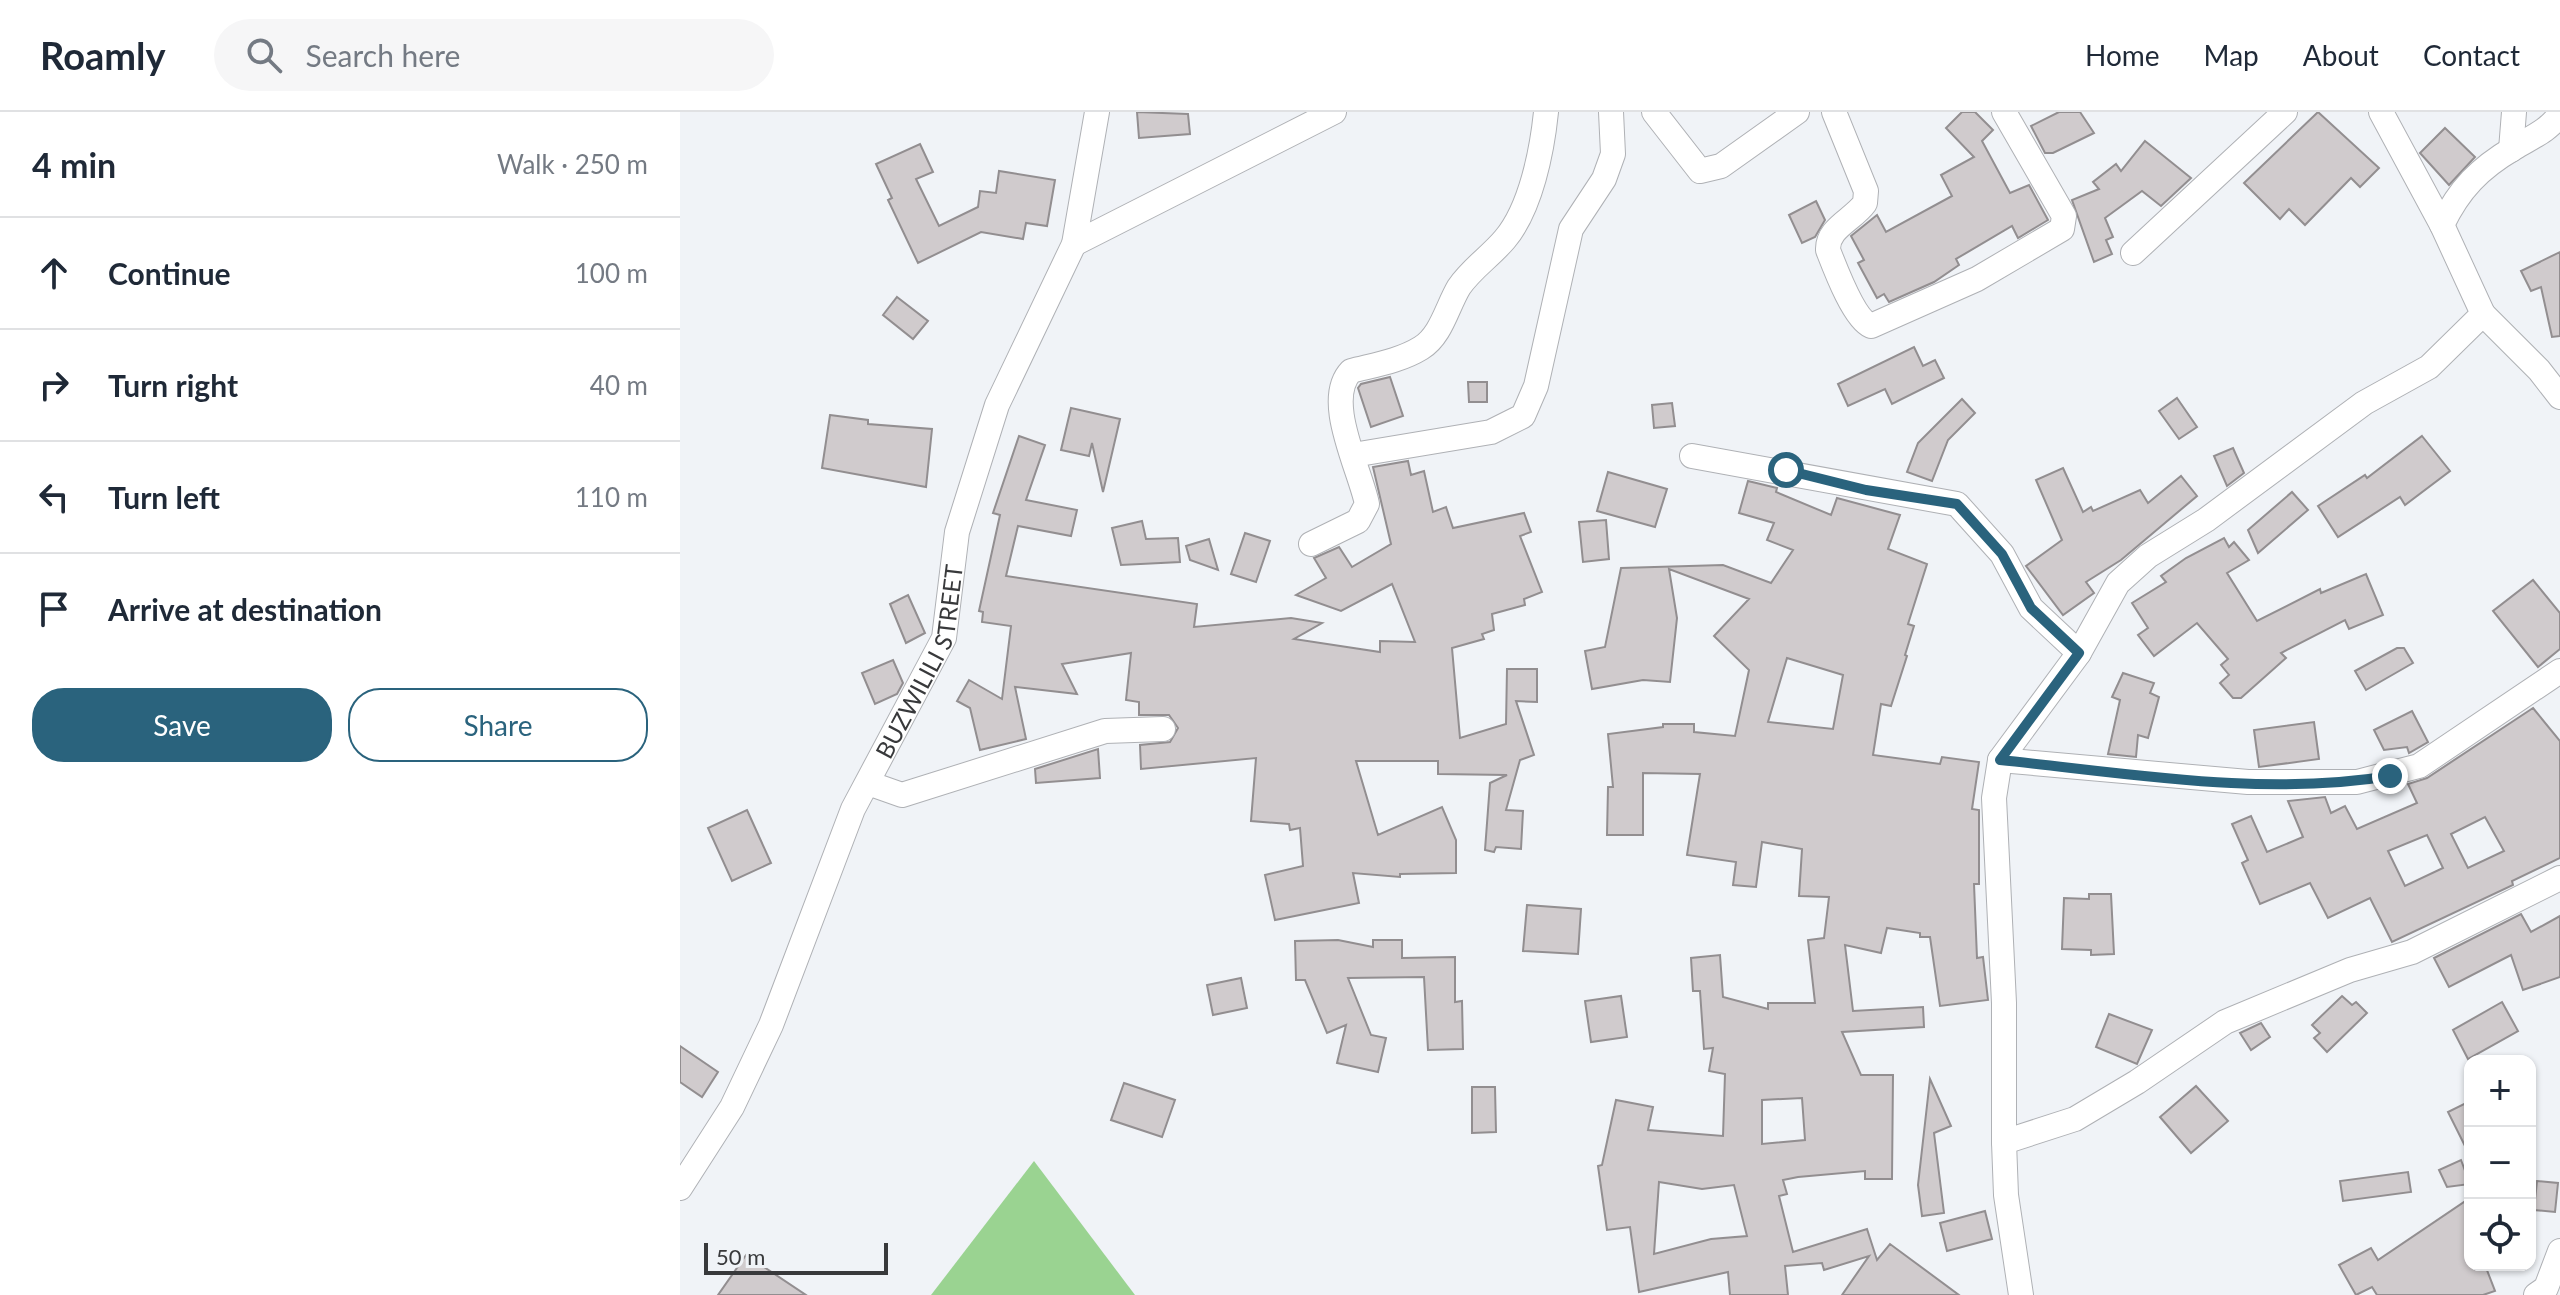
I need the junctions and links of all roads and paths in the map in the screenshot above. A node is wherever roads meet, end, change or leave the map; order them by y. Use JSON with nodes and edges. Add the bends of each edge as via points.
{"nodes":[{"id":1,"x":1097,"y":112,"type":"edge"},
{"id":2,"x":1334,"y":112,"type":"edge"},
{"id":3,"x":1546,"y":112,"type":"edge"},
{"id":4,"x":1611,"y":112,"type":"edge"},
{"id":5,"x":1654,"y":112,"type":"edge"},
{"id":6,"x":1797,"y":112,"type":"edge"},
{"id":7,"x":1834,"y":112,"type":"edge"},
{"id":8,"x":2004,"y":112,"type":"edge"},
{"id":9,"x":2285,"y":112,"type":"edge"},
{"id":10,"x":2381,"y":112,"type":"edge"},
{"id":11,"x":2514,"y":112,"type":"edge"},
{"id":12,"x":2560,"y":114,"type":"edge"},
{"id":13,"x":2511,"y":150,"type":"junction"},
{"id":14,"x":2442,"y":225,"type":"junction"},
{"id":15,"x":1074,"y":244,"type":"junction"},
{"id":16,"x":2133,"y":253,"type":"dead end"},
{"id":17,"x":2483,"y":314,"type":"junction"},
{"id":18,"x":2560,"y":397,"type":"edge"},
{"id":19,"x":1353,"y":455,"type":"junction"},
{"id":20,"x":1692,"y":456,"type":"dead end"},
{"id":21,"x":1311,"y":544,"type":"dead end"},
{"id":22,"x":2079,"y":653,"type":"junction"},
{"id":23,"x":2560,"y":671,"type":"edge"},
{"id":24,"x":1163,"y":729,"type":"dead end"},
{"id":25,"x":2000,"y":760,"type":"junction"},
{"id":26,"x":868,"y":783,"type":"junction"},
{"id":27,"x":2560,"y":878,"type":"edge"},
{"id":28,"x":2004,"y":1142,"type":"junction"},
{"id":29,"x":680,"y":1188,"type":"edge"},
{"id":30,"x":2560,"y":1251,"type":"edge"},
{"id":31,"x":2021,"y":1295,"type":"edge"},
{"id":32,"x":2536,"y":1295,"type":"edge"}],
"edges":[{"from":1,"to":15,"type":"street","name":"BUZWILILI STREET"},
{"from":2,"to":15,"type":"street"},
{"from":3,"to":19,"type":"street","via":[[1516,223],[1468,273],[1437,332],[1424,347],[1345,377],[1341,408]]},
{"from":4,"to":19,"type":"street","via":[[1613,154],[1604,179],[1571,229],[1536,386],[1523,416],[1491,432]]},
{"from":5,"to":6,"type":"street","via":[[1700,171],[1721,166]]},
{"from":7,"to":8,"type":"street","via":[[1866,191],[1865,203],[1833,232],[1828,250],[1864,324],[1871,326],[1977,279],[2062,229],[2064,216]]},
{"from":9,"to":16,"type":"street"},
{"from":10,"to":14,"type":"street"},
{"from":11,"to":13,"type":"street"},
{"from":12,"to":13,"type":"street","via":[[2551,128]]},
{"from":13,"to":14,"type":"street","via":[[2470,179]]},
{"from":14,"to":17,"type":"street"},
{"from":15,"to":26,"type":"street","name":"BUZWILILI STREET","via":[[997,405],[957,532],[944,638]]},
{"from":17,"to":18,"type":"street"},
{"from":17,"to":22,"type":"street","via":[[2429,367],[2364,403],[2206,520],[2148,556],[2118,583]]},
{"from":19,"to":21,"type":"street","via":[[1364,487],[1365,514]]},
{"from":20,"to":22,"type":"street","via":[[1957,504],[2002,554],[2031,608]]},
{"from":22,"to":25,"type":"street"},
{"from":23,"to":25,"type":"street","via":[[2419,766],[2357,782],[2248,782]]},
{"from":24,"to":26,"type":"street","via":[[1105,731],[902,795]]},
{"from":25,"to":28,"type":"street","via":[[1994,798],[2004,1003]]},
{"from":26,"to":29,"type":"street","name":"BUZWILILI STREET","via":[[853,809],[771,1025],[732,1107]]},
{"from":27,"to":28,"type":"street","via":[[2412,952],[2350,970],[2225,1022],[2075,1119]]},
{"from":28,"to":31,"type":"street"},
{"from":30,"to":32,"type":"street","via":[[2546,1288]]}]}
